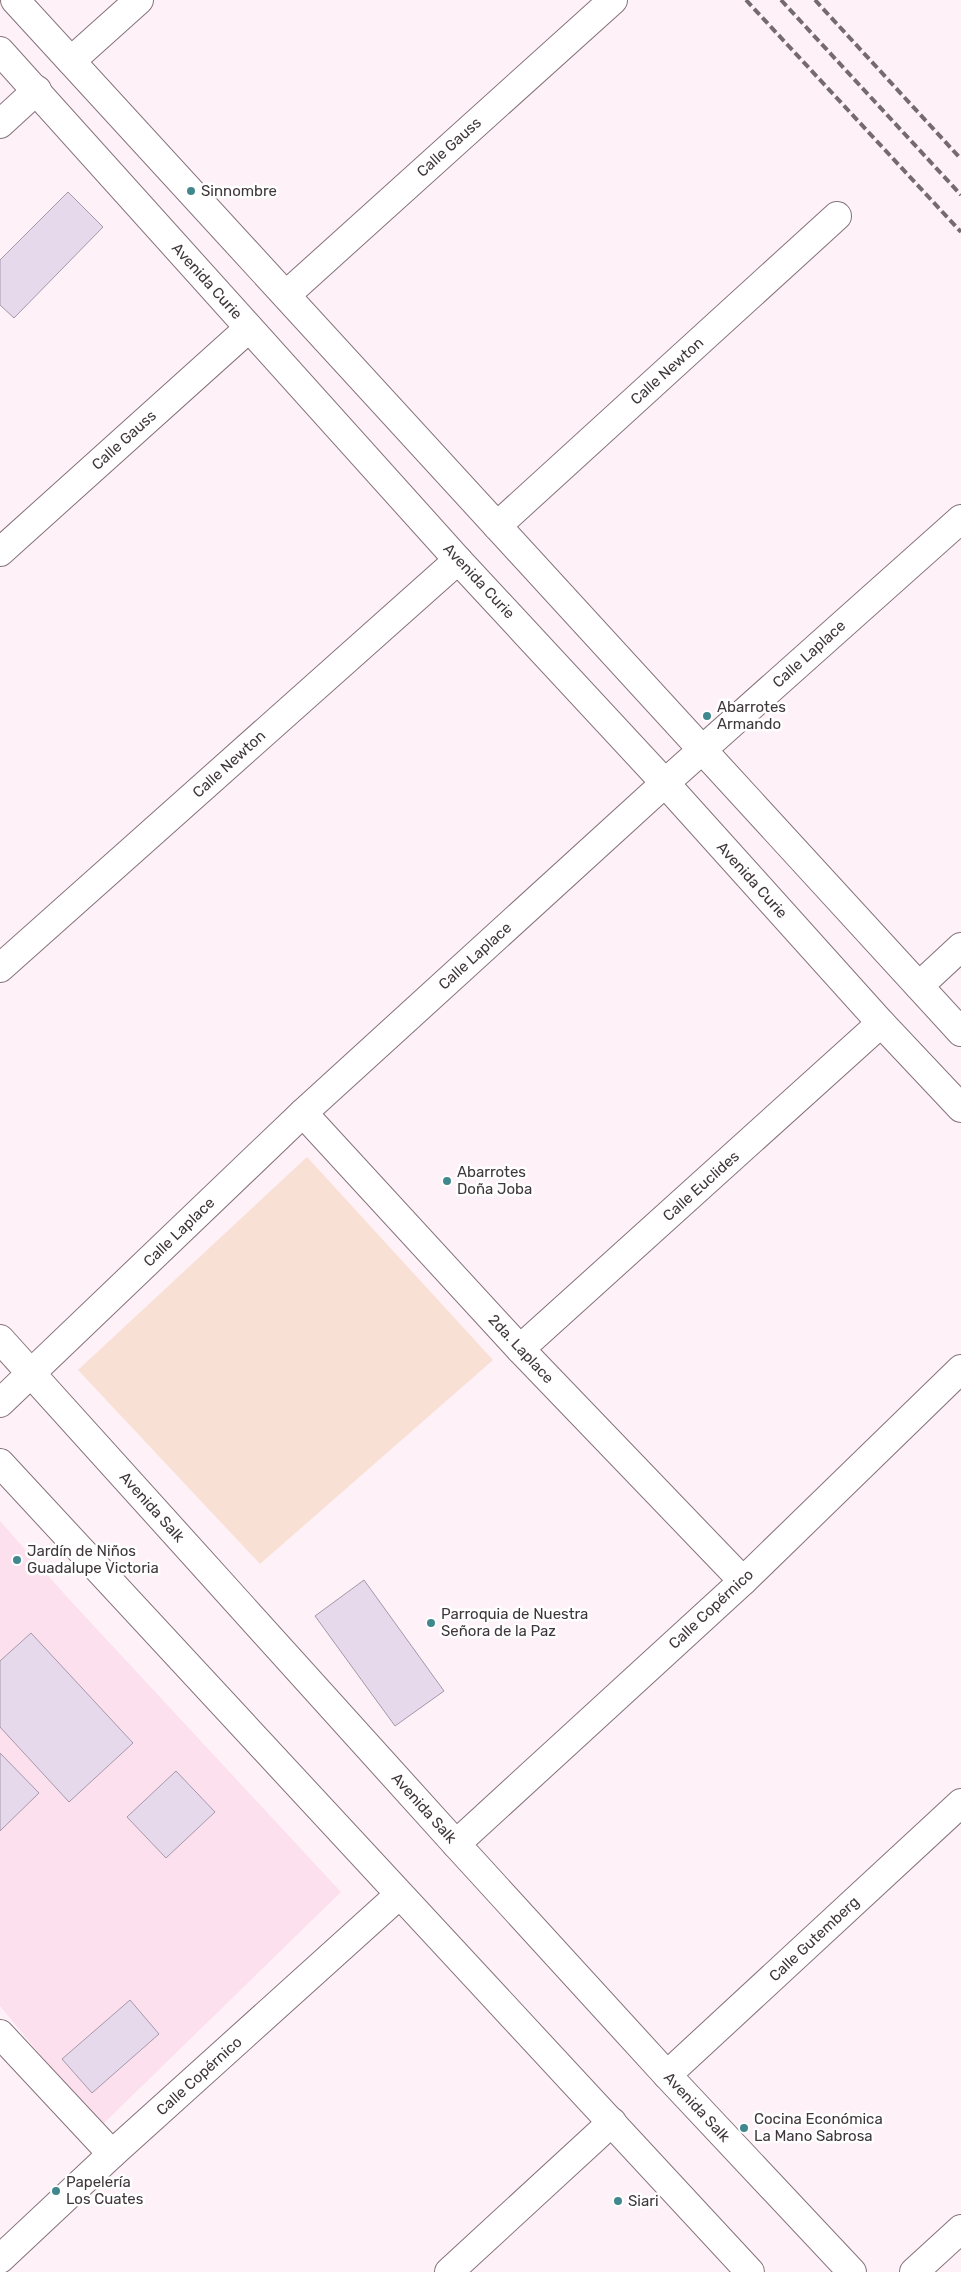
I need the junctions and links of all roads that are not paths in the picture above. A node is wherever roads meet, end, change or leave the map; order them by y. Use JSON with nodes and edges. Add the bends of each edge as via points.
{"nodes":[{"id":1,"x":15,"y":0,"type":"edge"},
{"id":2,"x":139,"y":0,"type":"edge"},
{"id":3,"x":613,"y":0,"type":"edge"},
{"id":4,"x":0,"y":51,"type":"edge"},
{"id":5,"x":71,"y":61,"type":"junction"},
{"id":6,"x":37,"y":90,"type":"junction"},
{"id":7,"x":0,"y":124,"type":"edge"},
{"id":8,"x":837,"y":216,"type":"dead end"},
{"id":9,"x":286,"y":295,"type":"junction"},
{"id":10,"x":249,"y":328,"type":"junction"},
{"id":11,"x":961,"y":519,"type":"edge"},
{"id":12,"x":497,"y":526,"type":"junction"},
{"id":13,"x":0,"y":552,"type":"edge"},
{"id":14,"x":458,"y":560,"type":"junction"},
{"id":15,"x":702,"y":750,"type":"junction"},
{"id":16,"x":665,"y":783,"type":"junction"},
{"id":17,"x":961,"y":947,"type":"edge"},
{"id":18,"x":0,"y":968,"type":"edge"},
{"id":19,"x":919,"y":986,"type":"junction"},
{"id":20,"x":881,"y":1023,"type":"junction"},
{"id":21,"x":961,"y":1032,"type":"edge"},
{"id":22,"x":961,"y":1108,"type":"edge"},
{"id":23,"x":303,"y":1113,"type":"junction"},
{"id":24,"x":0,"y":1339,"type":"edge"},
{"id":25,"x":520,"y":1349,"type":"junction"},
{"id":26,"x":961,"y":1369,"type":"edge"},
{"id":27,"x":32,"y":1374,"type":"junction"},
{"id":28,"x":0,"y":1403,"type":"edge"},
{"id":29,"x":0,"y":1463,"type":"edge"},
{"id":30,"x":743,"y":1581,"type":"junction"},
{"id":31,"x":961,"y":1803,"type":"edge"},
{"id":32,"x":456,"y":1844,"type":"junction"},
{"id":33,"x":399,"y":1895,"type":"junction"},
{"id":34,"x":0,"y":2034,"type":"edge"},
{"id":35,"x":667,"y":2075,"type":"junction"},
{"id":36,"x":612,"y":2122,"type":"junction"},
{"id":37,"x":112,"y":2154,"type":"junction"},
{"id":38,"x":961,"y":2229,"type":"edge"},
{"id":39,"x":0,"y":2259,"type":"edge"},
{"id":40,"x":449,"y":2272,"type":"edge"},
{"id":41,"x":750,"y":2272,"type":"edge"},
{"id":42,"x":852,"y":2272,"type":"edge"},
{"id":43,"x":914,"y":2272,"type":"edge"}],
"edges":[{"from":1,"to":5,"type":"street"},
{"from":2,"to":5,"type":"street"},
{"from":3,"to":9,"type":"street","name":"Calle Gauss"},
{"from":4,"to":6,"type":"street","name":"Avenida Curie"},
{"from":5,"to":9,"type":"street"},
{"from":6,"to":7,"type":"street"},
{"from":6,"to":10,"type":"street","name":"Avenida Curie"},
{"from":8,"to":12,"type":"street","name":"Calle Newton"},
{"from":9,"to":12,"type":"street"},
{"from":10,"to":13,"type":"street","name":"Calle Gauss"},
{"from":10,"to":14,"type":"street","name":"Avenida Curie"},
{"from":11,"to":15,"type":"street","name":"Calle Laplace"},
{"from":12,"to":15,"type":"street"},
{"from":14,"to":16,"type":"street","name":"Avenida Curie"},
{"from":14,"to":18,"type":"street","name":"Calle Newton"},
{"from":15,"to":16,"type":"street","name":"Calle Laplace"},
{"from":15,"to":19,"type":"street"},
{"from":16,"to":20,"type":"street","name":"Avenida Curie"},
{"from":16,"to":23,"type":"street","name":"Calle Laplace"},
{"from":17,"to":19,"type":"street"},
{"from":19,"to":21,"type":"street"},
{"from":20,"to":22,"type":"street","name":"Avenida Curie"},
{"from":20,"to":25,"type":"street","name":"Calle Euclides"},
{"from":23,"to":25,"type":"street","name":"2da. Laplace"},
{"from":23,"to":27,"type":"street","name":"Calle Laplace"},
{"from":24,"to":27,"type":"street","name":"Avenida Salk"},
{"from":25,"to":30,"type":"street","name":"2da. Laplace"},
{"from":26,"to":30,"type":"street","name":"Calle Copérnico"},
{"from":27,"to":28,"type":"street","name":"Calle Laplace"},
{"from":27,"to":32,"type":"street","name":"Avenida Salk"},
{"from":29,"to":33,"type":"street"},
{"from":30,"to":32,"type":"street","name":"Calle Copérnico"},
{"from":31,"to":35,"type":"street","name":"Calle Gutemberg"},
{"from":32,"to":35,"type":"street","name":"Avenida Salk"},
{"from":33,"to":36,"type":"street"},
{"from":33,"to":37,"type":"street","name":"Calle Copérnico"},
{"from":34,"to":37,"type":"street"},
{"from":35,"to":42,"type":"street","name":"Avenida Salk"},
{"from":36,"to":40,"type":"street"},
{"from":36,"to":41,"type":"street"},
{"from":37,"to":39,"type":"street","name":"Calle Copérnico"},
{"from":38,"to":43,"type":"street"}]}
